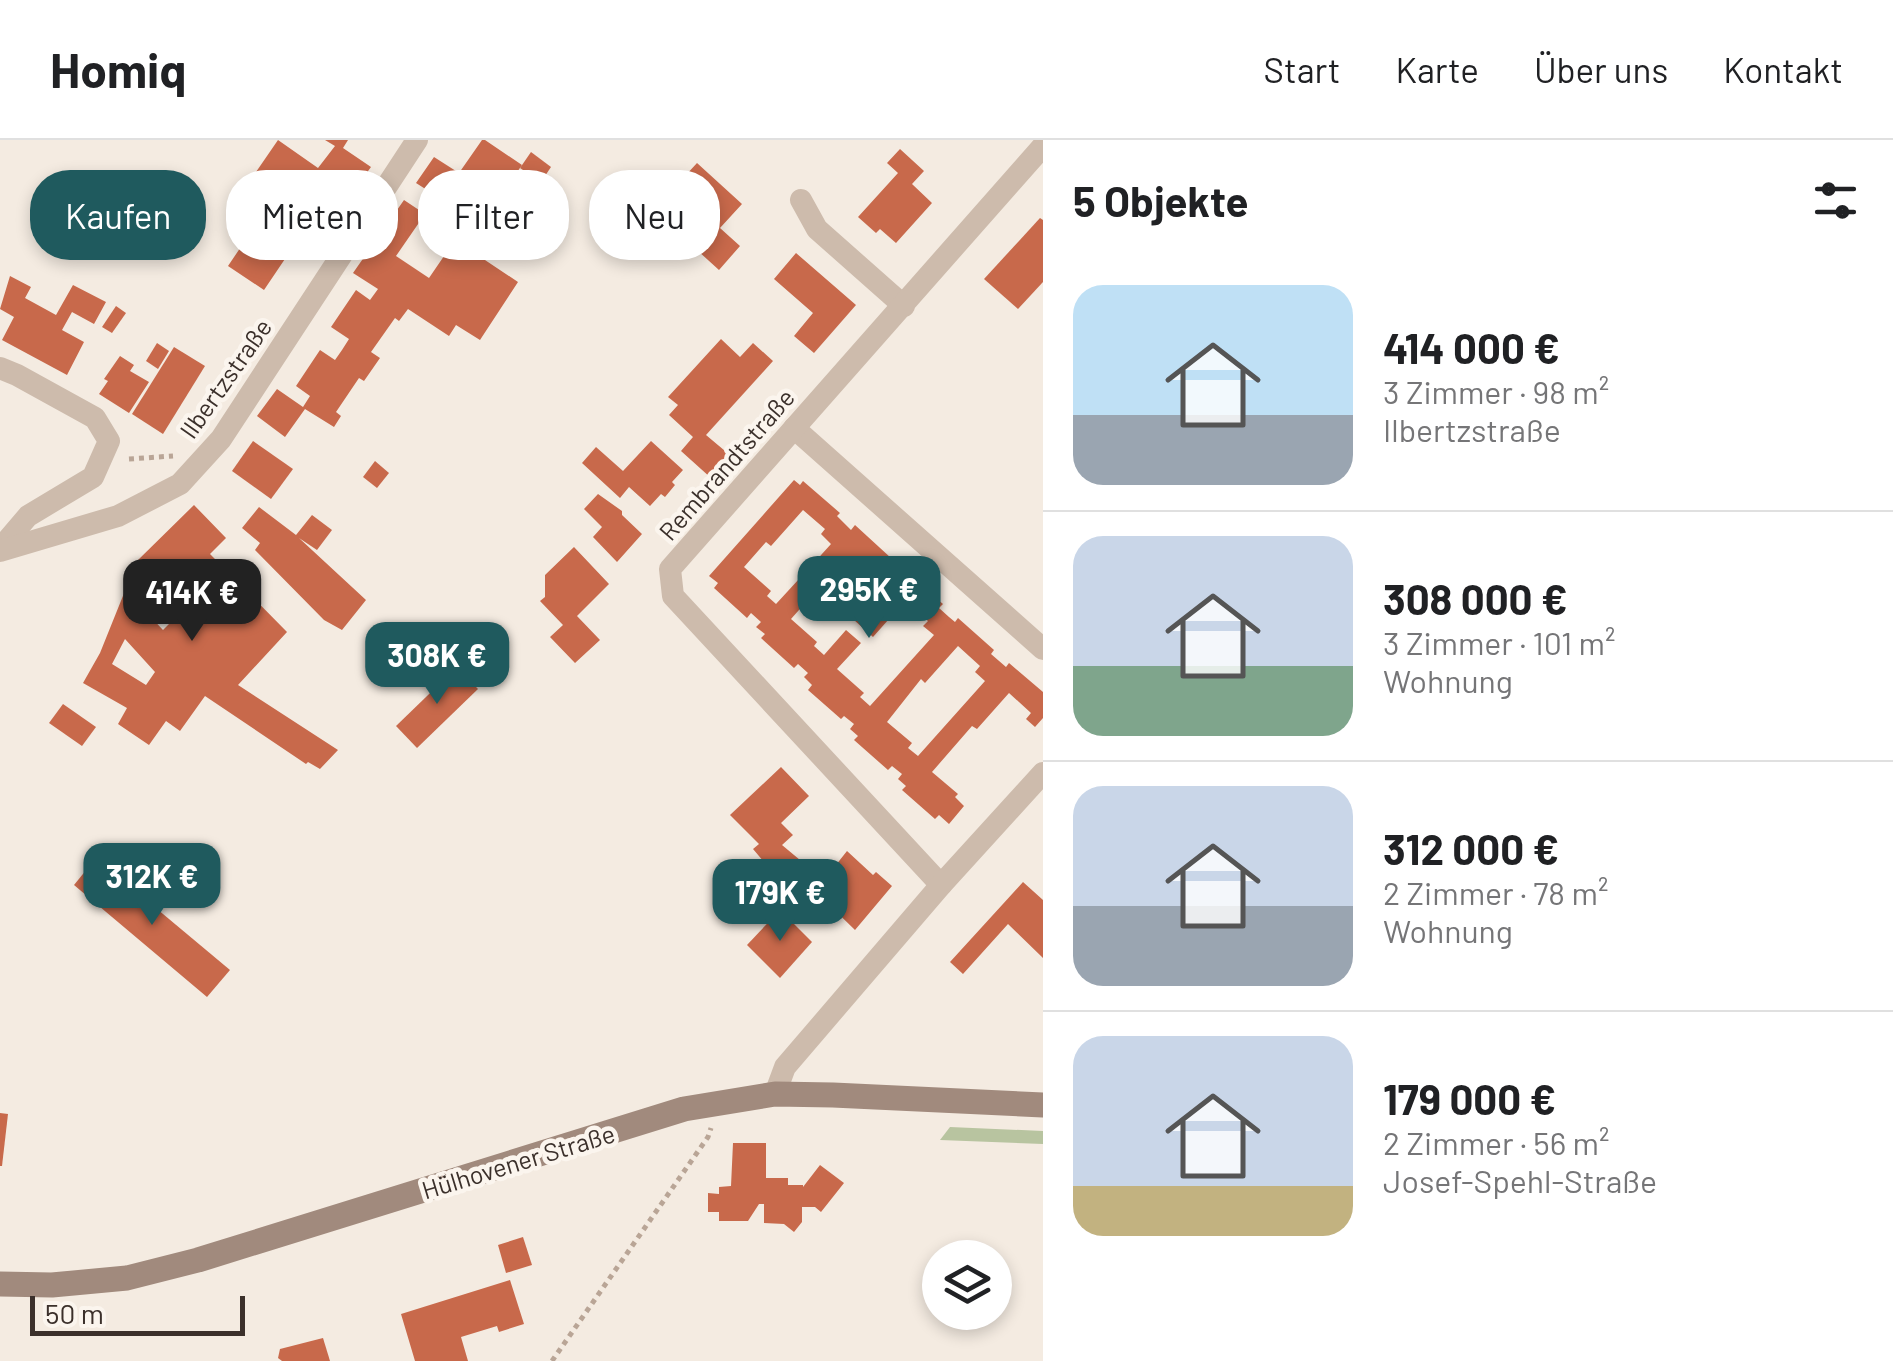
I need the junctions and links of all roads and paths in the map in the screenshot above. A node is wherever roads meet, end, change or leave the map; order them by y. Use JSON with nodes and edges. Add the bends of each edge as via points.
{"nodes":[{"id":1,"x":417,"y":140,"type":"edge"},
{"id":2,"x":1043,"y":146,"type":"edge"},
{"id":3,"x":801,"y":200,"type":"dead end"},
{"id":4,"x":904,"y":306,"type":"junction"},
{"id":5,"x":0,"y":368,"type":"edge"},
{"id":6,"x":794,"y":428,"type":"junction"},
{"id":7,"x":188,"y":456,"type":"dead end"},
{"id":8,"x":101,"y":460,"type":"junction"},
{"id":9,"x":0,"y":550,"type":"edge"},
{"id":10,"x":1043,"y":649,"type":"edge"},
{"id":11,"x":1043,"y":773,"type":"edge"},
{"id":12,"x":941,"y":885,"type":"junction"},
{"id":13,"x":775,"y":1094,"type":"junction"},
{"id":14,"x":1043,"y":1105,"type":"edge"},
{"id":15,"x":696,"y":1128,"type":"dead end"},
{"id":16,"x":0,"y":1284,"type":"edge"},
{"id":17,"x":552,"y":1361,"type":"edge"}],
"edges":[{"from":1,"to":9,"type":"street","name":"Ilbertzstraße","via":[[221,439],[180,484],[118,516]]},
{"from":2,"to":4,"type":"street","name":"Rembrandtstraße"},
{"from":3,"to":4,"type":"street","via":[[817,229]]},
{"from":4,"to":6,"type":"street","name":"Rembrandtstraße"},
{"from":5,"to":8,"type":"street","via":[[95,418],[109,441]]},
{"from":6,"to":10,"type":"street"},
{"from":6,"to":12,"type":"street","name":"Rembrandtstraße","via":[[670,570],[673,596]]},
{"from":7,"to":8,"type":"path"},
{"from":8,"to":9,"type":"street","via":[[94,477],[28,516]]},
{"from":11,"to":12,"type":"street"},
{"from":12,"to":13,"type":"street","via":[[785,1067]]},
{"from":13,"to":14,"type":"main road","name":"Hülhovener Straße"},
{"from":13,"to":16,"type":"main road","name":"Hülhovener Straße","via":[[684,1109],[128,1278]]},
{"from":15,"to":17,"type":"path","via":[[713,1123]]}]}
